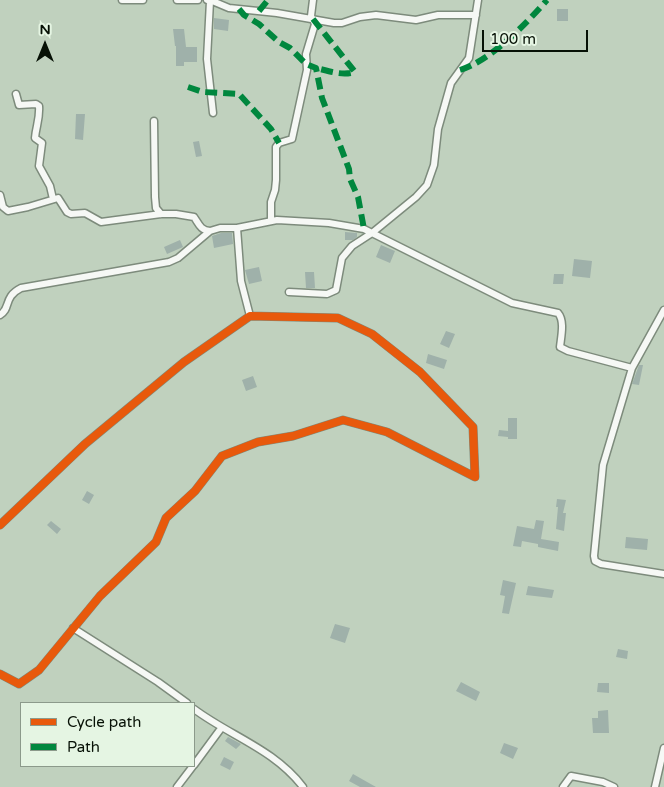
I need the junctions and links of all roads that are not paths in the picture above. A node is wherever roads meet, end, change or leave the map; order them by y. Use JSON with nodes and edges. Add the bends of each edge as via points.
{"nodes":[{"id":1,"x":122,"y":0,"type":"edge"},
{"id":2,"x":143,"y":0,"type":"edge"},
{"id":3,"x":176,"y":0,"type":"edge"},
{"id":4,"x":198,"y":0,"type":"edge"},
{"id":5,"x":209,"y":0,"type":"edge"},
{"id":6,"x":313,"y":0,"type":"edge"},
{"id":7,"x":478,"y":0,"type":"edge"},
{"id":8,"x":476,"y":15,"type":"junction"},
{"id":9,"x":313,"y":19,"type":"junction"},
{"id":10,"x":16,"y":94,"type":"dead end"},
{"id":11,"x":213,"y":113,"type":"dead end"},
{"id":12,"x":154,"y":122,"type":"dead end"},
{"id":13,"x":0,"y":195,"type":"edge"},
{"id":14,"x":53,"y":198,"type":"junction"},
{"id":15,"x":161,"y":214,"type":"junction"},
{"id":16,"x":271,"y":221,"type":"junction"},
{"id":17,"x":237,"y":228,"type":"junction"},
{"id":18,"x":210,"y":231,"type":"junction"},
{"id":19,"x":372,"y":233,"type":"junction"},
{"id":20,"x":289,"y":292,"type":"dead end"},
{"id":21,"x":664,"y":310,"type":"edge"},
{"id":22,"x":0,"y":315,"type":"edge"},
{"id":23,"x":250,"y":316,"type":"junction"},
{"id":24,"x":632,"y":368,"type":"junction"},
{"id":25,"x":0,"y":525,"type":"edge"},
{"id":26,"x":664,"y":574,"type":"edge"},
{"id":27,"x":73,"y":628,"type":"junction"},
{"id":28,"x":0,"y":674,"type":"edge"},
{"id":29,"x":186,"y":702,"type":"edge"},
{"id":30,"x":195,"y":710,"type":"edge"},
{"id":31,"x":222,"y":727,"type":"junction"},
{"id":32,"x":664,"y":748,"type":"edge"},
{"id":33,"x":195,"y":762,"type":"edge"},
{"id":34,"x":192,"y":767,"type":"edge"},
{"id":35,"x":177,"y":787,"type":"edge"},
{"id":36,"x":303,"y":787,"type":"edge"},
{"id":37,"x":563,"y":787,"type":"edge"},
{"id":38,"x":614,"y":787,"type":"edge"},
{"id":39,"x":655,"y":787,"type":"edge"}],
"edges":[{"from":1,"to":2,"type":"street"},
{"from":3,"to":4,"type":"street"},
{"from":5,"to":9,"type":"street","via":[[229,8]]},
{"from":5,"to":11,"type":"street","via":[[207,59]]},
{"from":6,"to":9,"type":"street"},
{"from":7,"to":8,"type":"street"},
{"from":8,"to":9,"type":"street","via":[[438,15],[416,20],[376,15],[342,23]]},
{"from":8,"to":19,"type":"street","via":[[469,58],[451,83],[427,185]]},
{"from":9,"to":16,"type":"street","via":[[315,24],[306,54],[307,70],[292,139],[278,143],[276,147]]},
{"from":10,"to":14,"type":"street","via":[[19,105],[39,106],[35,134],[42,143],[39,166]]},
{"from":12,"to":15,"type":"street","via":[[155,197],[156,208]]},
{"from":13,"to":14,"type":"street","via":[[3,207],[8,211],[28,208]]},
{"from":14,"to":15,"type":"street","via":[[58,198],[67,212],[85,213],[101,222]]},
{"from":15,"to":18,"type":"street","via":[[194,216],[200,228]]},
{"from":16,"to":17,"type":"street"},
{"from":16,"to":19,"type":"street","via":[[329,223]]},
{"from":17,"to":18,"type":"street"},
{"from":17,"to":23,"type":"street","via":[[241,281]]},
{"from":18,"to":22,"type":"street","via":[[169,262],[21,288],[11,294]]},
{"from":19,"to":20,"type":"street","via":[[352,246],[342,258],[336,290],[327,294]]},
{"from":19,"to":24,"type":"street","via":[[512,303],[558,313],[562,321],[560,347]]},
{"from":21,"to":24,"type":"street"},
{"from":23,"to":25,"type":"street","via":[[184,362],[92,438]]},
{"from":23,"to":27,"type":"street","via":[[338,318],[372,334],[420,372],[473,427],[475,477],[387,432],[343,420],[293,436],[258,442],[222,456],[195,491],[166,518],[156,542],[100,596]]},
{"from":24,"to":26,"type":"street","via":[[603,465],[594,556],[595,561],[601,564]]},
{"from":27,"to":28,"type":"street","via":[[39,670],[19,684]]},
{"from":27,"to":29,"type":"street"},
{"from":30,"to":31,"type":"street"},
{"from":31,"to":33,"type":"street"},
{"from":31,"to":36,"type":"street","via":[[257,746]]},
{"from":32,"to":39,"type":"street"},
{"from":34,"to":35,"type":"street"},
{"from":37,"to":38,"type":"street","via":[[571,776]]}]}
